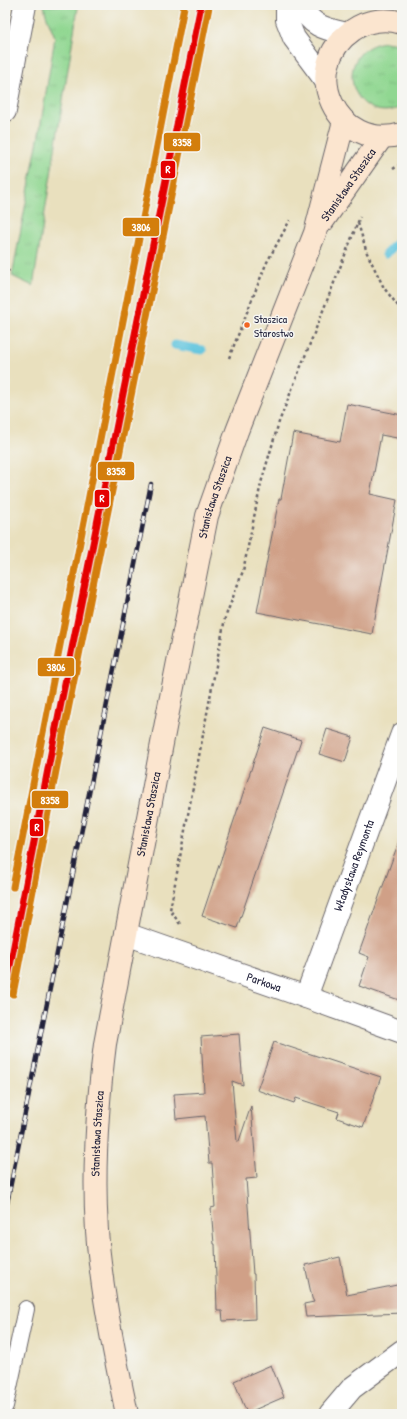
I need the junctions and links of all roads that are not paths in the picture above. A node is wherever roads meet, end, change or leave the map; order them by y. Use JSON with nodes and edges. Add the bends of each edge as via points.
{"nodes":[{"id":1,"x":25,"y":5,"type":"edge"},
{"id":2,"x":287,"y":5,"type":"edge"},
{"id":3,"x":301,"y":5,"type":"edge"},
{"id":4,"x":371,"y":13,"type":"edge"},
{"id":5,"x":402,"y":23,"type":"edge"},
{"id":6,"x":347,"y":34,"type":"junction"},
{"id":7,"x":326,"y":81,"type":"junction"},
{"id":8,"x":5,"y":111,"type":"edge"},
{"id":9,"x":344,"y":121,"type":"junction"},
{"id":10,"x":392,"y":136,"type":"edge"},
{"id":11,"x":315,"y":233,"type":"junction"},
{"id":12,"x":402,"y":734,"type":"edge"},
{"id":13,"x":126,"y":934,"type":"junction"},
{"id":14,"x":306,"y":997,"type":"junction"},
{"id":15,"x":402,"y":1032,"type":"edge"},
{"id":16,"x":26,"y":1309,"type":"dead end"},
{"id":17,"x":402,"y":1351,"type":"edge"},
{"id":18,"x":5,"y":1406,"type":"edge"},
{"id":19,"x":128,"y":1414,"type":"edge"},
{"id":20,"x":330,"y":1414,"type":"edge"}],
"edges":[{"from":1,"to":8,"type":"street"},
{"from":2,"to":7,"type":"street","via":[[287,20],[294,38]]},
{"from":3,"to":6,"type":"street","via":[[306,14],[321,28]]},
{"from":4,"to":5,"type":"street","via":[[386,20]]},
{"from":4,"to":6,"type":"street"},
{"from":6,"to":7,"type":"street","via":[[331,55]]},
{"from":7,"to":9,"type":"street","via":[[328,96]]},
{"from":9,"to":10,"type":"street","via":[[368,135]]},
{"from":9,"to":11,"type":"street","name":"Stanisława Staszica"},
{"from":10,"to":11,"type":"street","name":"Stanisława Staszica"},
{"from":11,"to":13,"type":"street","name":"Stanisława Staszica","via":[[242,416],[207,516]]},
{"from":12,"to":14,"type":"street","name":"Władysława Reymonta"},
{"from":13,"to":14,"type":"street","name":"Parkowa"},
{"from":13,"to":19,"type":"street","name":"Stanisława Staszica","via":[[105,1044],[96,1165],[100,1270]]},
{"from":14,"to":15,"type":"street","name":"Parkowa"},
{"from":16,"to":18,"type":"lane"},
{"from":17,"to":20,"type":"street","via":[[352,1388]]}]}
